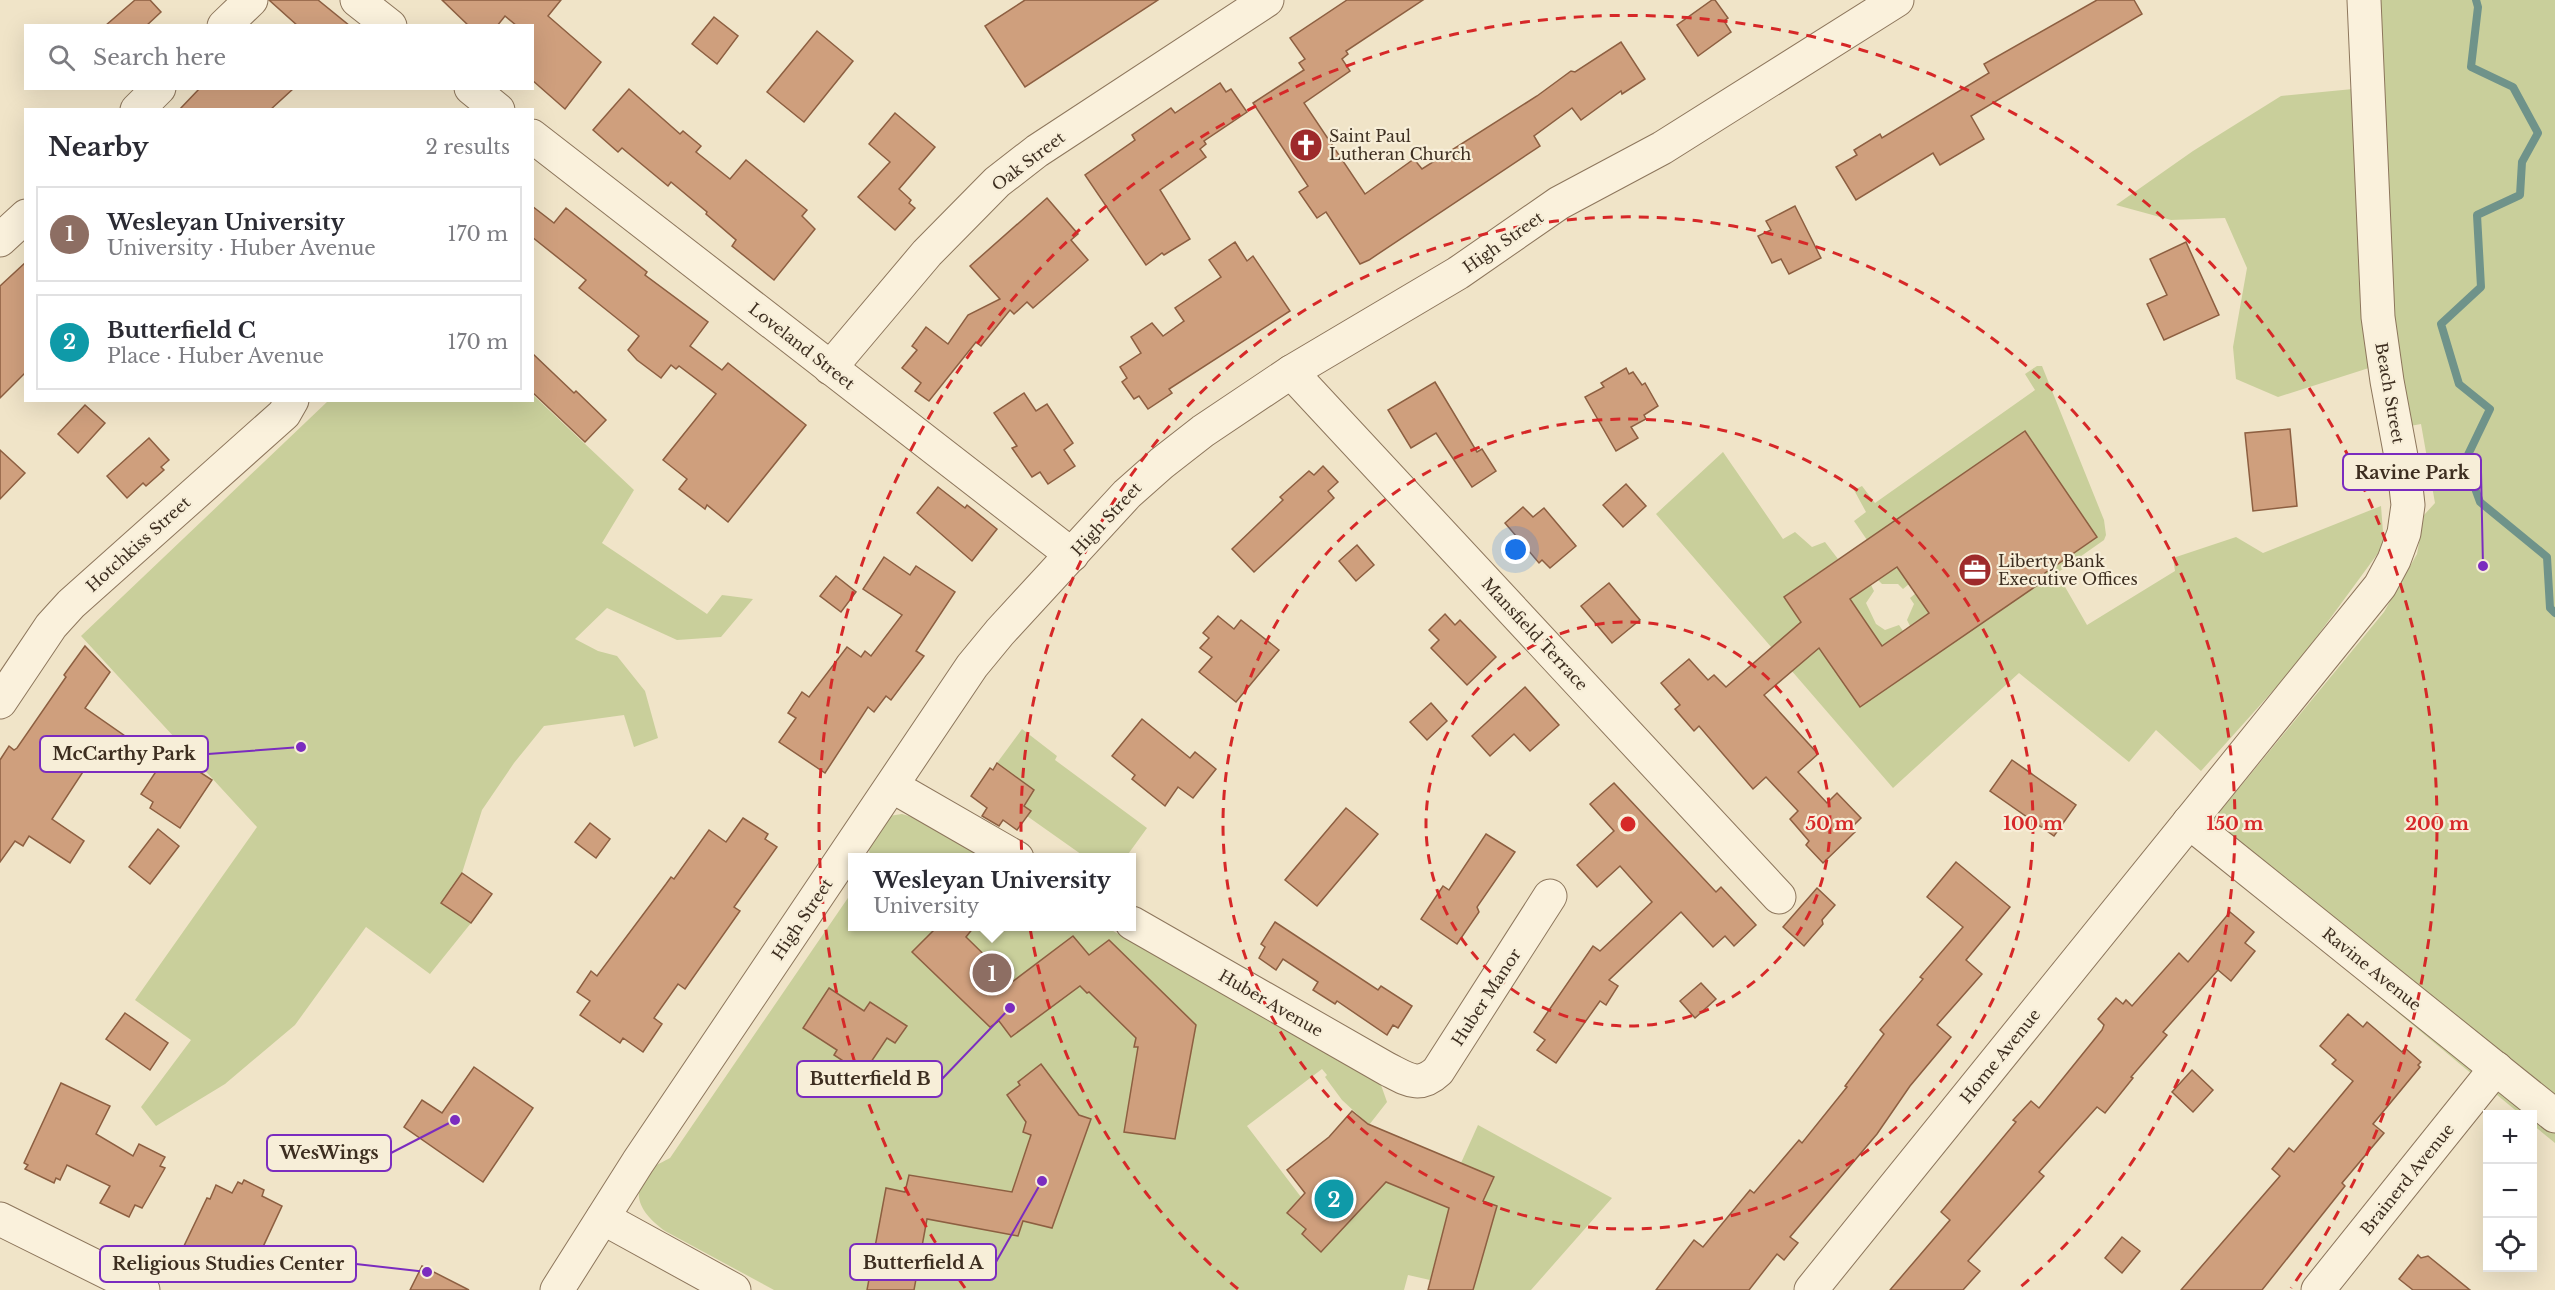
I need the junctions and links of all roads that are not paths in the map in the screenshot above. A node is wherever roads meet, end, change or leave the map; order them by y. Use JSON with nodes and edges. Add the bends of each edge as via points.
{"nodes":[{"id":1,"x":251,"y":0,"type":"edge"},
{"id":2,"x":357,"y":0,"type":"edge"},
{"id":3,"x":1267,"y":0,"type":"edge"},
{"id":4,"x":1897,"y":0,"type":"edge"},
{"id":5,"x":2364,"y":0,"type":"edge"},
{"id":6,"x":226,"y":24,"type":"edge"},
{"id":7,"x":387,"y":24,"type":"edge"},
{"id":8,"x":157,"y":90,"type":"edge"},
{"id":9,"x":473,"y":90,"type":"edge"},
{"id":10,"x":139,"y":108,"type":"edge"},
{"id":11,"x":496,"y":108,"type":"edge"},
{"id":12,"x":534,"y":138,"type":"edge"},
{"id":13,"x":24,"y":218,"type":"edge"},
{"id":14,"x":0,"y":240,"type":"edge"},
{"id":15,"x":830,"y":368,"type":"junction"},
{"id":16,"x":1292,"y":372,"type":"junction"},
{"id":17,"x":291,"y":402,"type":"edge"},
{"id":18,"x":1072,"y":555,"type":"junction"},
{"id":19,"x":0,"y":702,"type":"edge"},
{"id":20,"x":892,"y":786,"type":"junction"},
{"id":21,"x":2189,"y":822,"type":"junction"},
{"id":22,"x":1008,"y":853,"type":"edge"},
{"id":23,"x":1550,"y":896,"type":"dead end"},
{"id":24,"x":1779,"y":897,"type":"dead end"},
{"id":25,"x":1136,"y":926,"type":"edge"},
{"id":26,"x":2496,"y":1068,"type":"junction"},
{"id":27,"x":1411,"y":1081,"type":"joint"},
{"id":28,"x":2555,"y":1116,"type":"edge"},
{"id":29,"x":0,"y":1218,"type":"edge"},
{"id":30,"x":603,"y":1218,"type":"junction"},
{"id":31,"x":143,"y":1290,"type":"edge"},
{"id":32,"x":557,"y":1290,"type":"edge"},
{"id":33,"x":734,"y":1290,"type":"edge"},
{"id":34,"x":1811,"y":1290,"type":"edge"},
{"id":35,"x":2318,"y":1290,"type":"edge"}],
"edges":[{"from":1,"to":6,"type":"street"},
{"from":2,"to":7,"type":"street"},
{"from":3,"to":15,"type":"street","name":"Oak Street","via":[[997,182],[927,253]]},
{"from":4,"to":16,"type":"street","name":"High Street","via":[[1662,148],[1559,203],[1458,273]]},
{"from":5,"to":21,"type":"street","name":"Beach Street","via":[[2378,317],[2405,478],[2408,505],[2404,533],[2380,586]]},
{"from":8,"to":10,"type":"street"},
{"from":9,"to":11,"type":"street"},
{"from":12,"to":15,"type":"street","name":"Loveland Street"},
{"from":13,"to":14,"type":"street"},
{"from":15,"to":18,"type":"street","name":"Loveland Street"},
{"from":16,"to":18,"type":"street","name":"High Street","via":[[1162,463],[1127,494]]},
{"from":16,"to":24,"type":"street","name":"Mansfield Terrace"},
{"from":17,"to":19,"type":"street","name":"Hotchkiss Street","via":[[284,414],[71,604],[51,626]]},
{"from":18,"to":20,"type":"street","name":"High Street","via":[[972,666]]},
{"from":20,"to":22,"type":"street"},
{"from":20,"to":30,"type":"street","name":"High Street"},
{"from":21,"to":26,"type":"street","name":"Ravine Avenue"},
{"from":21,"to":34,"type":"street","name":"Home Avenue"},
{"from":23,"to":27,"type":"street","name":"Huber Manor","via":[[1437,1071],[1430,1079]]},
{"from":25,"to":27,"type":"street","name":"Huber Avenue"},
{"from":26,"to":28,"type":"street","name":"Ravine Avenue"},
{"from":26,"to":35,"type":"street","name":"Brainerd Avenue"},
{"from":29,"to":31,"type":"street"},
{"from":30,"to":32,"type":"street","name":"High Street"},
{"from":30,"to":33,"type":"street"}]}
